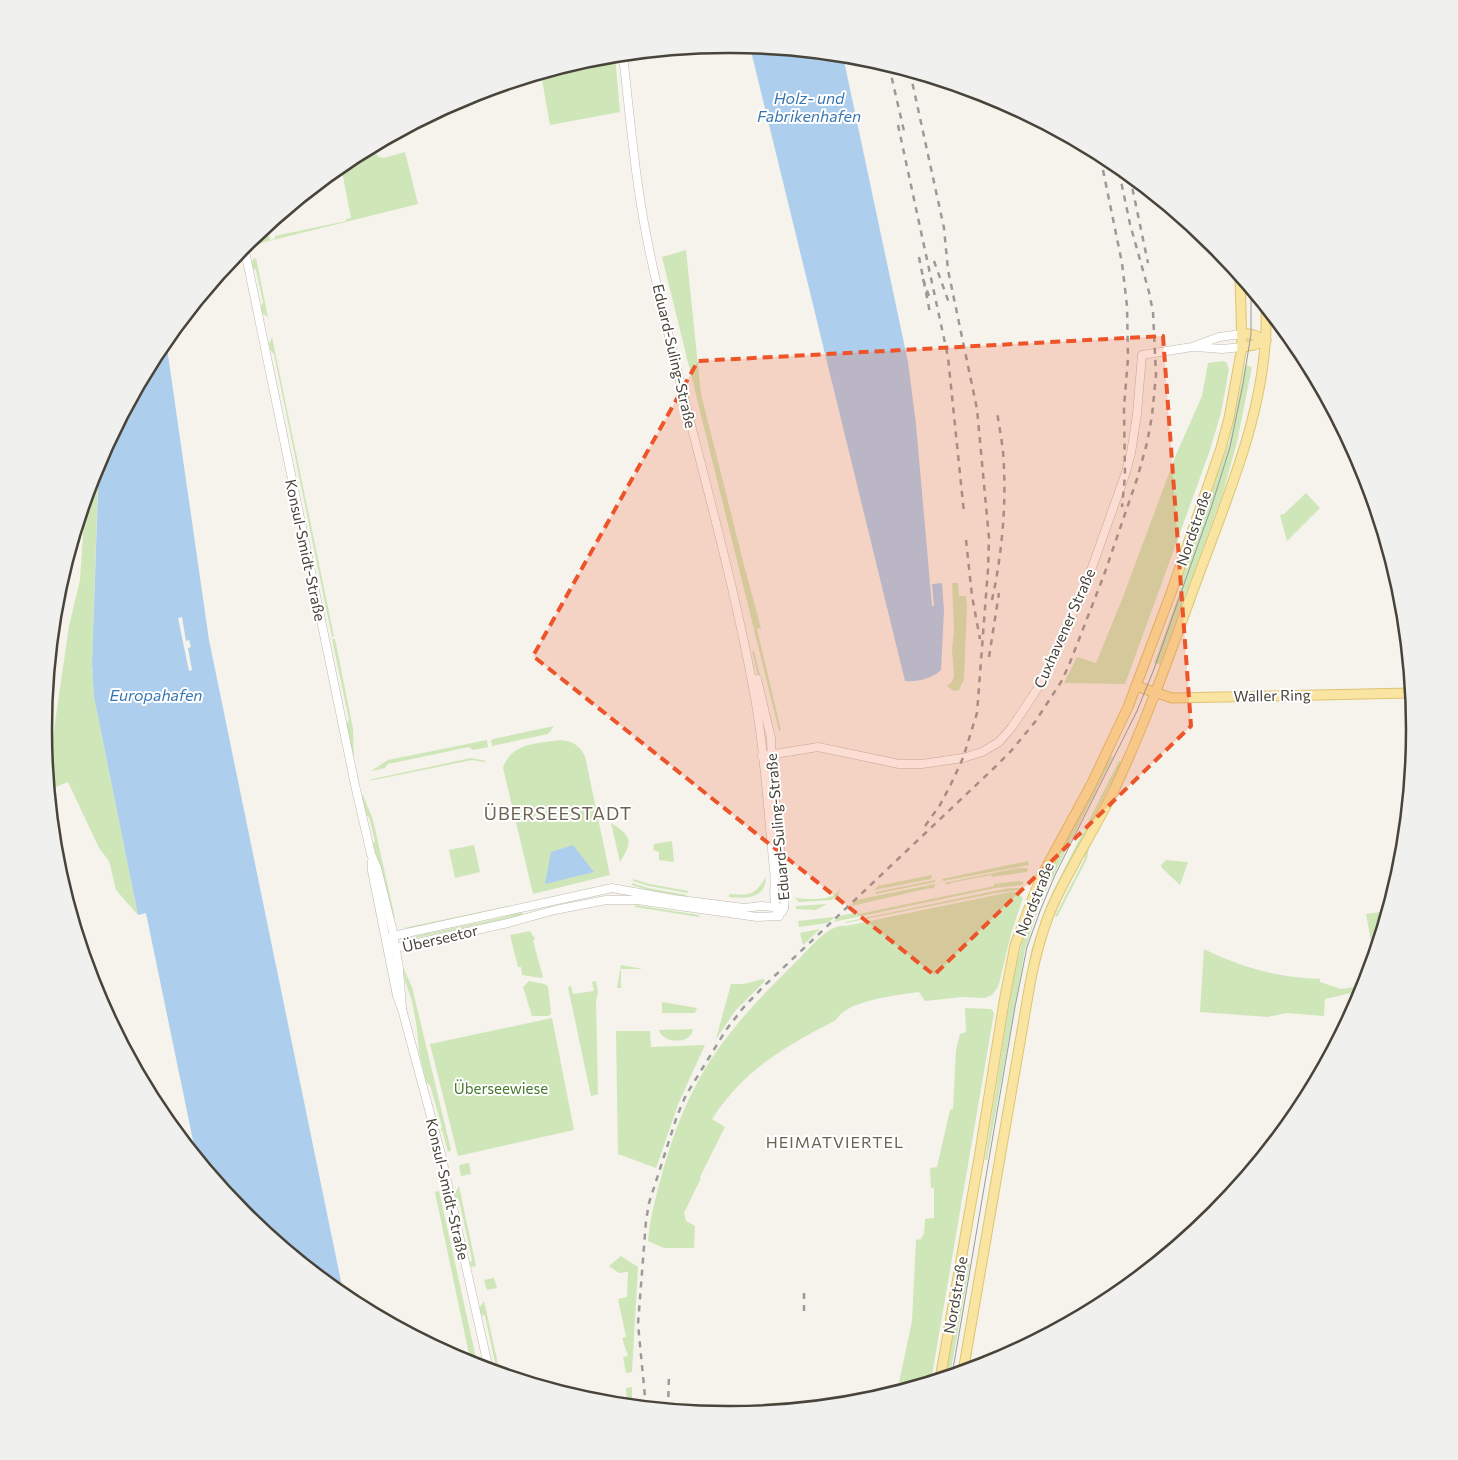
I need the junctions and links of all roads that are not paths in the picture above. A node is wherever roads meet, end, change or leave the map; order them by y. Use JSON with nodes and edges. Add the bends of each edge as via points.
{"nodes":[{"id":1,"x":624,"y":62,"type":"edge"},
{"id":2,"x":246,"y":257,"type":"edge"},
{"id":3,"x":1240,"y":287,"type":"edge"},
{"id":4,"x":1266,"y":318,"type":"edge"},
{"id":5,"x":1242,"y":334,"type":"junction"},
{"id":6,"x":1266,"y":340,"type":"junction"},
{"id":7,"x":1192,"y":346,"type":"junction"},
{"id":8,"x":1242,"y":347,"type":"junction"},
{"id":9,"x":747,"y":654,"type":"junction"},
{"id":10,"x":1136,"y":686,"type":"junction"},
{"id":11,"x":1156,"y":692,"type":"junction"},
{"id":12,"x":1404,"y":693,"type":"edge"},
{"id":13,"x":771,"y":754,"type":"junction"},
{"id":14,"x":762,"y":756,"type":"junction"},
{"id":15,"x":371,"y":854,"type":"junction"},
{"id":16,"x":774,"y":907,"type":"junction"},
{"id":17,"x":784,"y":908,"type":"junction"},
{"id":18,"x":779,"y":916,"type":"junction"},
{"id":19,"x":393,"y":936,"type":"junction"},
{"id":20,"x":387,"y":945,"type":"junction"},
{"id":21,"x":395,"y":948,"type":"junction"},
{"id":22,"x":402,"y":1009,"type":"junction"},
{"id":23,"x":487,"y":1362,"type":"edge"},
{"id":24,"x":964,"y":1364,"type":"edge"},
{"id":25,"x":941,"y":1372,"type":"edge"}],
"edges":[{"from":1,"to":9,"type":"street","name":"Eduard-Suling-Straße","via":[[635,172],[648,242]]},
{"from":2,"to":15,"type":"street","name":"Konsul-Smidt-Straße"},
{"from":3,"to":5,"type":"main road","name":"Nordstraße"},
{"from":4,"to":6,"type":"main road","name":"Nordstraße"},
{"from":5,"to":6,"type":"main road"},
{"from":5,"to":7,"type":"street"},
{"from":5,"to":8,"type":"main road","name":"Nordstraße"},
{"from":6,"to":8,"type":"main road"},
{"from":6,"to":11,"type":"main road","name":"Nordstraße","via":[[1251,424],[1235,476]]},
{"from":7,"to":8,"type":"street"},
{"from":7,"to":13,"type":"street","name":"Cuxhavener Straße","via":[[1142,355],[1131,453],[1085,587],[1042,682],[999,742],[963,758],[921,764],[899,764],[818,747]]},
{"from":8,"to":10,"type":"main road","name":"Nordstraße","via":[[1230,418],[1221,448]]},
{"from":9,"to":13,"type":"street","name":"Eduard-Suling-Straße","via":[[766,716]]},
{"from":9,"to":14,"type":"street","name":"Eduard-Suling-Straße"},
{"from":10,"to":11,"type":"main road","name":"Waller Ring"},
{"from":10,"to":25,"type":"main road","name":"Nordstraße","via":[[1091,785],[1041,877],[1016,945]]},
{"from":11,"to":12,"type":"main road","name":"Waller Ring","via":[[1172,698]]},
{"from":11,"to":24,"type":"main road","name":"Nordstraße","via":[[1112,794],[1053,905],[1037,953]]},
{"from":13,"to":14,"type":"street","name":"Cuxhavener Straße"},
{"from":13,"to":17,"type":"street","name":"Eduard-Suling-Straße"},
{"from":14,"to":16,"type":"street","name":"Eduard-Suling-Straße","via":[[774,874]]},
{"from":15,"to":19,"type":"street","name":"Konsul-Smidt-Straße"},
{"from":15,"to":20,"type":"street","name":"Konsul-Smidt-Straße"},
{"from":16,"to":17,"type":"street","name":"Überseetor"},
{"from":16,"to":18,"type":"street","name":"Eduard-Suling-Straße"},
{"from":16,"to":19,"type":"street","name":"Überseetor","via":[[744,908],[612,888]]},
{"from":17,"to":18,"type":"street","name":"Eduard-Suling-Straße"},
{"from":18,"to":21,"type":"street","name":"Überseetor","via":[[757,917],[637,900],[606,900]]},
{"from":19,"to":20,"type":"street","name":"Überseetor"},
{"from":19,"to":21,"type":"street","name":"Konsul-Smidt-Straße"},
{"from":20,"to":21,"type":"street","name":"Überseetor"},
{"from":20,"to":22,"type":"street","name":"Konsul-Smidt-Straße"},
{"from":21,"to":22,"type":"street","name":"Konsul-Smidt-Straße"},
{"from":22,"to":23,"type":"street","name":"Konsul-Smidt-Straße","via":[[441,1154]]}]}
